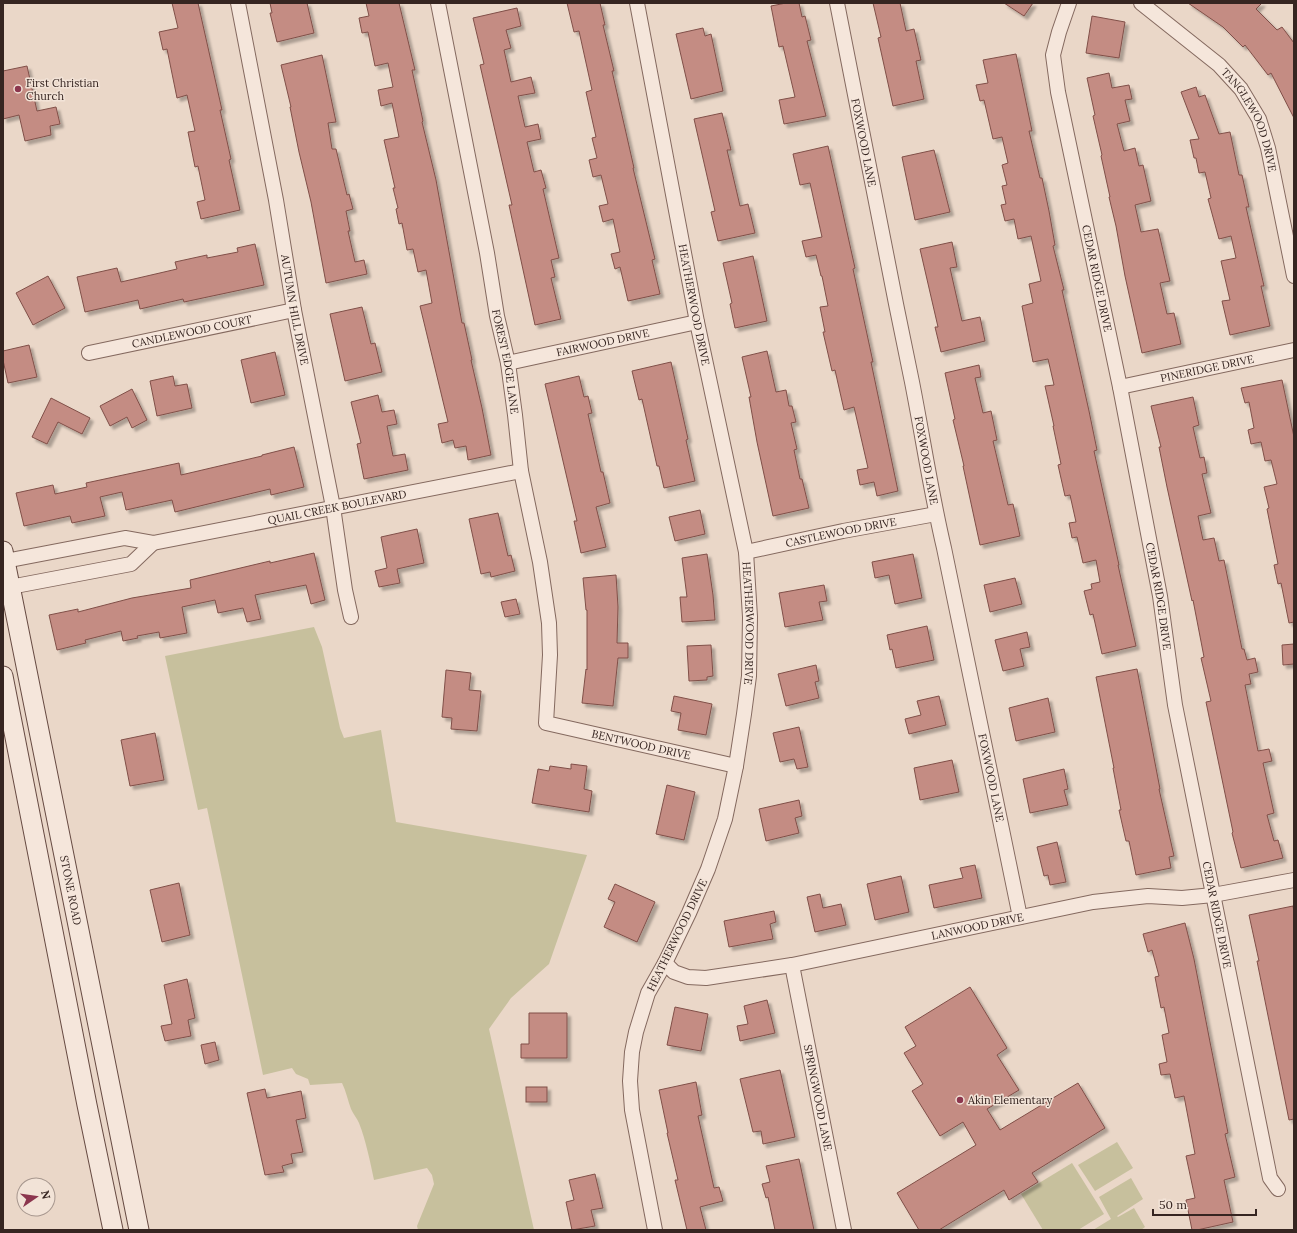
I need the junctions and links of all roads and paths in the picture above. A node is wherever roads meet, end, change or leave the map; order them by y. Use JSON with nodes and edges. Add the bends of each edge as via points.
{"nodes":[{"id":1,"x":238,"y":3,"type":"edge"},
{"id":2,"x":438,"y":3,"type":"edge"},
{"id":3,"x":637,"y":3,"type":"edge"},
{"id":4,"x":837,"y":3,"type":"edge"},
{"id":5,"x":1068,"y":3,"type":"edge"},
{"id":6,"x":1140,"y":3,"type":"edge"},
{"id":7,"x":1294,"y":276,"type":"edge"},
{"id":8,"x":294,"y":310,"type":"junction"},
{"id":9,"x":697,"y":322,"type":"junction"},
{"id":10,"x":1294,"y":350,"type":"edge"},
{"id":11,"x":89,"y":354,"type":"dead end"},
{"id":12,"x":508,"y":363,"type":"junction"},
{"id":13,"x":1120,"y":387,"type":"junction"},
{"id":14,"x":521,"y":472,"type":"junction"},
{"id":15,"x":333,"y":507,"type":"junction"},
{"id":16,"x":936,"y":514,"type":"junction"},
{"id":17,"x":153,"y":543,"type":"junction"},
{"id":18,"x":746,"y":552,"type":"junction"},
{"id":19,"x":4,"y":559,"type":"edge"},
{"id":20,"x":6,"y":587,"type":"edge"},
{"id":21,"x":351,"y":616,"type":"dead end"},
{"id":22,"x":3,"y":676,"type":"edge"},
{"id":23,"x":546,"y":723,"type":"joint"},
{"id":24,"x":736,"y":766,"type":"junction"},
{"id":25,"x":60,"y":834,"type":"junction"},
{"id":26,"x":35,"y":839,"type":"junction"},
{"id":27,"x":1294,"y":880,"type":"edge"},
{"id":28,"x":1213,"y":895,"type":"junction"},
{"id":29,"x":1020,"y":917,"type":"junction"},
{"id":30,"x":665,"y":963,"type":"junction"},
{"id":31,"x":792,"y":965,"type":"junction"},
{"id":32,"x":1278,"y":1189,"type":"dead end"},
{"id":33,"x":113,"y":1230,"type":"edge"},
{"id":34,"x":139,"y":1230,"type":"edge"},
{"id":35,"x":655,"y":1230,"type":"edge"},
{"id":36,"x":844,"y":1230,"type":"edge"}],
"edges":[{"from":1,"to":8,"type":"street","name":"AUTUMN HILL DRIVE","via":[[276,200]]},
{"from":2,"to":12,"type":"street","name":"FOREST EDGE LANE"},
{"from":3,"to":9,"type":"street","name":"HEATHERWOOD DRIVE"},
{"from":4,"to":16,"type":"street","name":"FOXWOOD LANE"},
{"from":5,"to":13,"type":"street","name":"CEDAR RIDGE DRIVE","via":[[1053,55],[1057,85]]},
{"from":6,"to":7,"type":"street","name":"TANGLEWOOD DRIVE","via":[[1219,65],[1241,89],[1259,119],[1268,148]]},
{"from":8,"to":11,"type":"street","name":"CANDLEWOOD COURT"},
{"from":8,"to":15,"type":"street","name":"AUTUMN HILL DRIVE"},
{"from":9,"to":12,"type":"street","name":"FAIRWOOD DRIVE"},
{"from":9,"to":18,"type":"street","name":"HEATHERWOOD DRIVE"},
{"from":10,"to":13,"type":"street","name":"PINERIDGE DRIVE"},
{"from":12,"to":14,"type":"street","name":"FOREST EDGE LANE"},
{"from":13,"to":28,"type":"street","name":"CEDAR RIDGE DRIVE","via":[[1160,596],[1175,705]]},
{"from":14,"to":15,"type":"street","name":"QUAIL CREEK BOULEVARD"},
{"from":14,"to":23,"type":"street","name":"FOREST EDGE LANE","via":[[540,562],[548,624],[550,655]]},
{"from":15,"to":17,"type":"street","name":"QUAIL CREEK BOULEVARD"},
{"from":15,"to":21,"type":"street","name":"AUTUMN HILL DRIVE"},
{"from":16,"to":18,"type":"street","name":"CASTLEWOOD DRIVE"},
{"from":16,"to":29,"type":"street","name":"FOXWOOD LANE"},
{"from":17,"to":19,"type":"street","name":"QUAIL CREEK BOULEVARD","via":[[125,538]]},
{"from":17,"to":20,"type":"street","via":[[131,564]]},
{"from":18,"to":24,"type":"street","name":"HEATHERWOOD DRIVE","via":[[750,617],[749,676]]},
{"from":19,"to":20,"type":"main road","name":"STONE ROAD"},
{"from":20,"to":25,"type":"main road","name":"STONE ROAD"},
{"from":22,"to":26,"type":"main road"},
{"from":23,"to":24,"type":"street","name":"BENTWOOD DRIVE"},
{"from":24,"to":30,"type":"street","name":"HEATHERWOOD DRIVE","via":[[725,820],[708,869]]},
{"from":25,"to":26,"type":"main road"},
{"from":25,"to":34,"type":"main road","name":"STONE ROAD"},
{"from":26,"to":33,"type":"main road"},
{"from":27,"to":28,"type":"street","name":"LANWOOD DRIVE"},
{"from":28,"to":29,"type":"street","name":"LANWOOD DRIVE","via":[[1182,898],[1148,896],[1093,902]]},
{"from":28,"to":32,"type":"street","name":"CEDAR RIDGE DRIVE","via":[[1270,1178]]},
{"from":29,"to":31,"type":"street","name":"LANWOOD DRIVE"},
{"from":30,"to":31,"type":"street","name":"LANWOOD DRIVE","via":[[674,972],[688,977],[706,978]]},
{"from":30,"to":35,"type":"street","name":"HEATHERWOOD DRIVE","via":[[648,993],[636,1032],[630,1081],[633,1122]]},
{"from":31,"to":36,"type":"street","name":"SPRINGWOOD LANE"}]}
